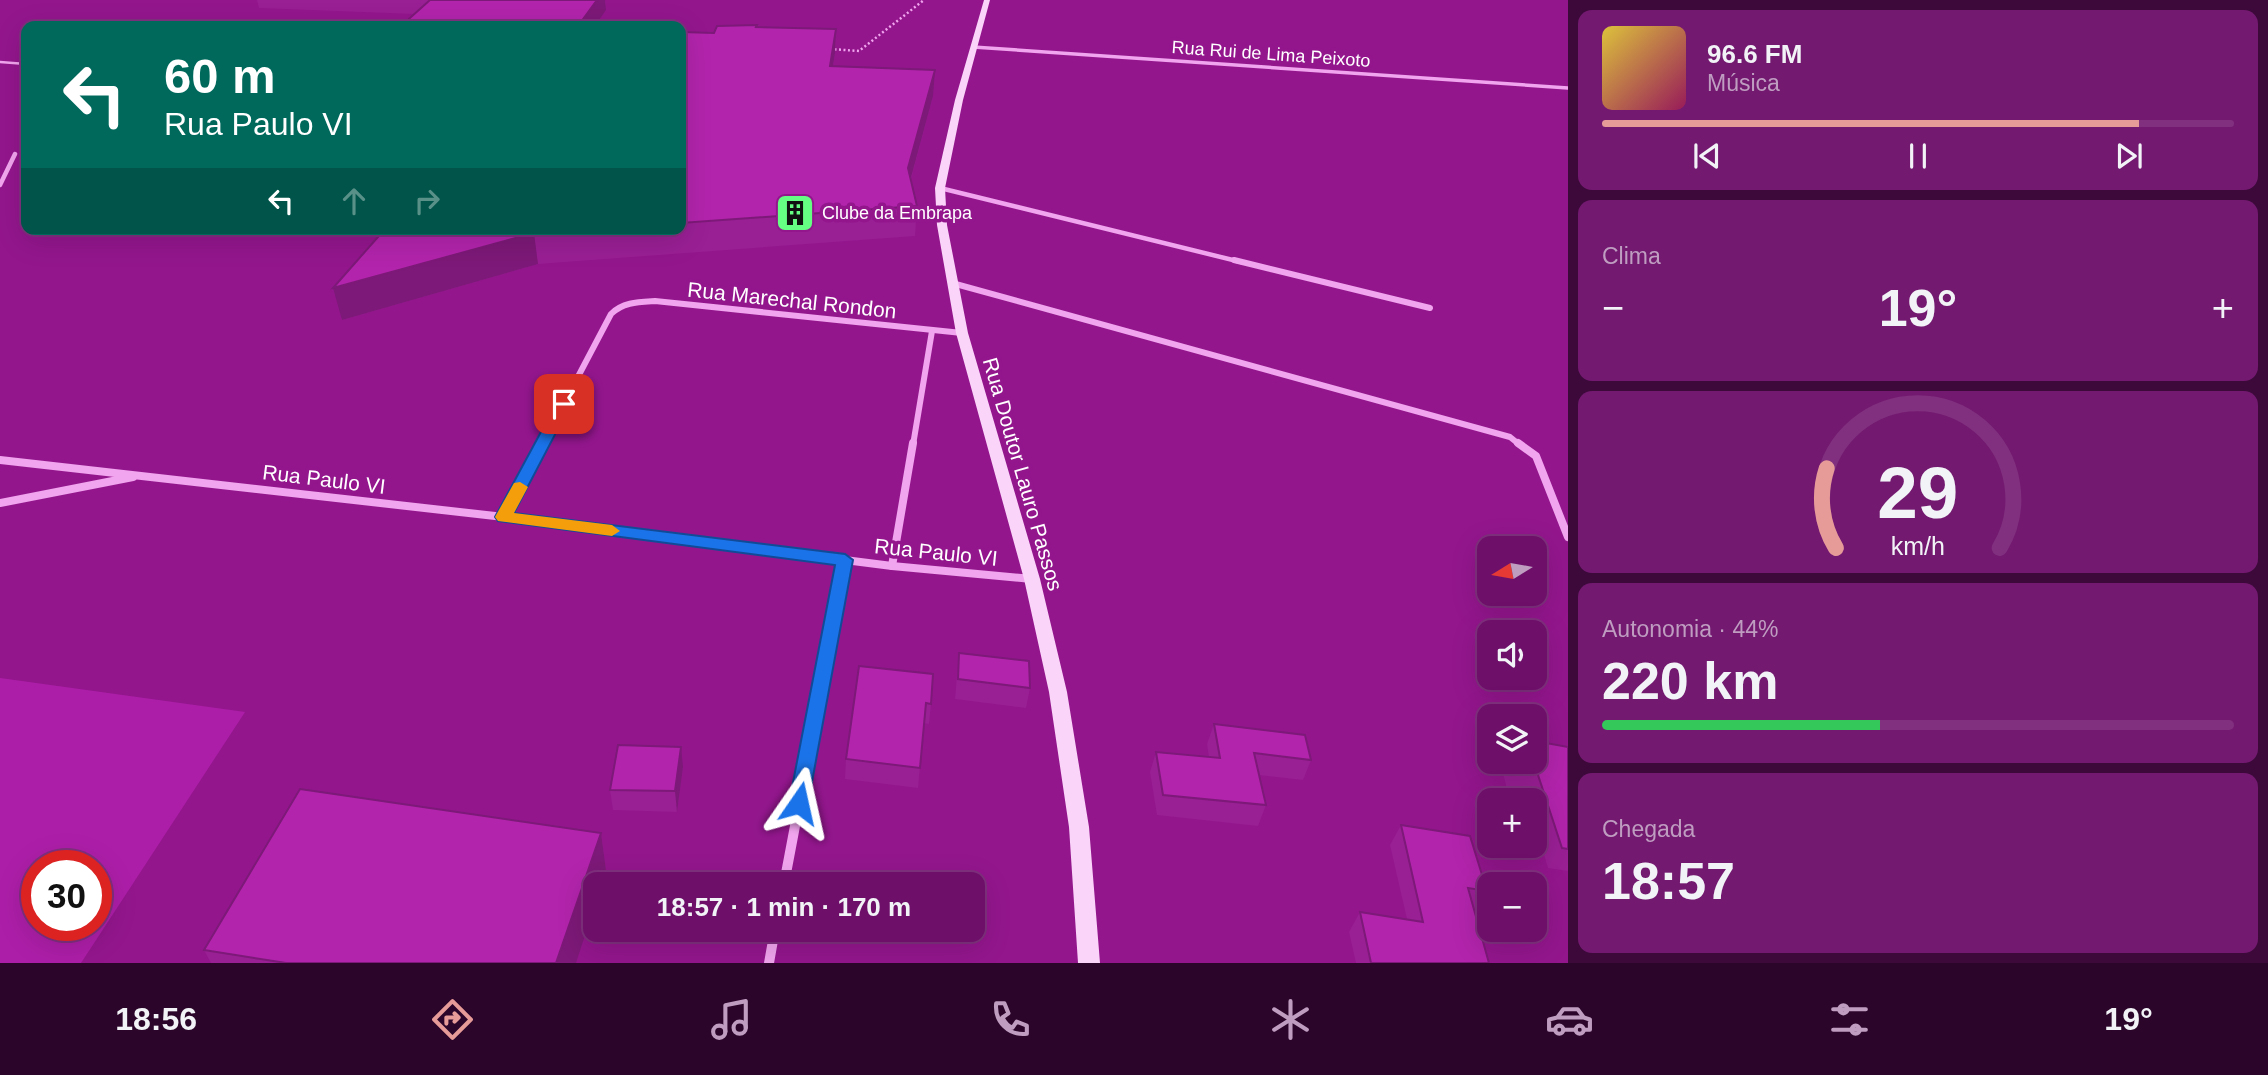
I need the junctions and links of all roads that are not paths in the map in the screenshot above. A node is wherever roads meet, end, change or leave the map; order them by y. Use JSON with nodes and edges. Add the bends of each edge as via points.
{"nodes":[{"id":1,"x":987,"y":0,"type":"edge"},
{"id":2,"x":973,"y":47,"type":"junction"},
{"id":3,"x":0,"y":62,"type":"edge"},
{"id":4,"x":21,"y":64,"type":"edge"},
{"id":5,"x":1568,"y":88,"type":"edge"},
{"id":6,"x":15,"y":153,"type":"dead end"},
{"id":7,"x":0,"y":185,"type":"edge"},
{"id":8,"x":940,"y":188,"type":"junction"},
{"id":9,"x":952,"y":283,"type":"junction"},
{"id":10,"x":1430,"y":308,"type":"dead end"},
{"id":11,"x":932,"y":331,"type":"junction"},
{"id":12,"x":962,"y":333,"type":"junction"},
{"id":13,"x":0,"y":460,"type":"edge"},
{"id":14,"x":141,"y":475,"type":"junction"},
{"id":15,"x":0,"y":503,"type":"edge"},
{"id":16,"x":504,"y":517,"type":"junction"},
{"id":17,"x":1568,"y":537,"type":"edge"},
{"id":18,"x":845,"y":560,"type":"junction"},
{"id":19,"x":892,"y":566,"type":"junction"},
{"id":20,"x":1032,"y":579,"type":"junction"},
{"id":21,"x":786,"y":872,"type":"edge"},
{"id":22,"x":773,"y":942,"type":"edge"},
{"id":23,"x":769,"y":963,"type":"edge"},
{"id":24,"x":1089,"y":963,"type":"edge"}],
"edges":[{"from":1,"to":2,"type":"main road","name":"Rua Doutor Lauro Passos"},
{"from":2,"to":5,"type":"street","name":"Rua Rui de Lima Peixoto"},
{"from":2,"to":8,"type":"main road","name":"Rua Doutor Lauro Passos"},
{"from":3,"to":4,"type":"lane"},
{"from":6,"to":7,"type":"street"},
{"from":8,"to":9,"type":"main road","name":"Rua Doutor Lauro Passos"},
{"from":8,"to":10,"type":"street"},
{"from":9,"to":12,"type":"main road","name":"Rua Doutor Lauro Passos"},
{"from":9,"to":17,"type":"street","via":[[1491,430],[1521,443],[1536,456]]},
{"from":11,"to":12,"type":"street","name":"Rua Marechal Rondon"},
{"from":11,"to":16,"type":"street","name":"Rua Marechal Rondon","via":[[656,301],[618,307]]},
{"from":11,"to":19,"type":"street"},
{"from":12,"to":20,"type":"main road","name":"Rua Doutor Lauro Passos"},
{"from":13,"to":14,"type":"street","name":"Rua Paulo VI"},
{"from":14,"to":15,"type":"street","name":"Rua Paulo VI"},
{"from":14,"to":16,"type":"street","name":"Rua Paulo VI"},
{"from":16,"to":18,"type":"street","name":"Rua Paulo VI"},
{"from":18,"to":19,"type":"street","name":"Rua Paulo VI"},
{"from":18,"to":21,"type":"street"},
{"from":19,"to":20,"type":"street","name":"Rua Paulo VI"},
{"from":20,"to":24,"type":"main road","name":"Rua Doutor Lauro Passos","via":[[1058,692],[1079,827]]},
{"from":22,"to":23,"type":"street"}]}
